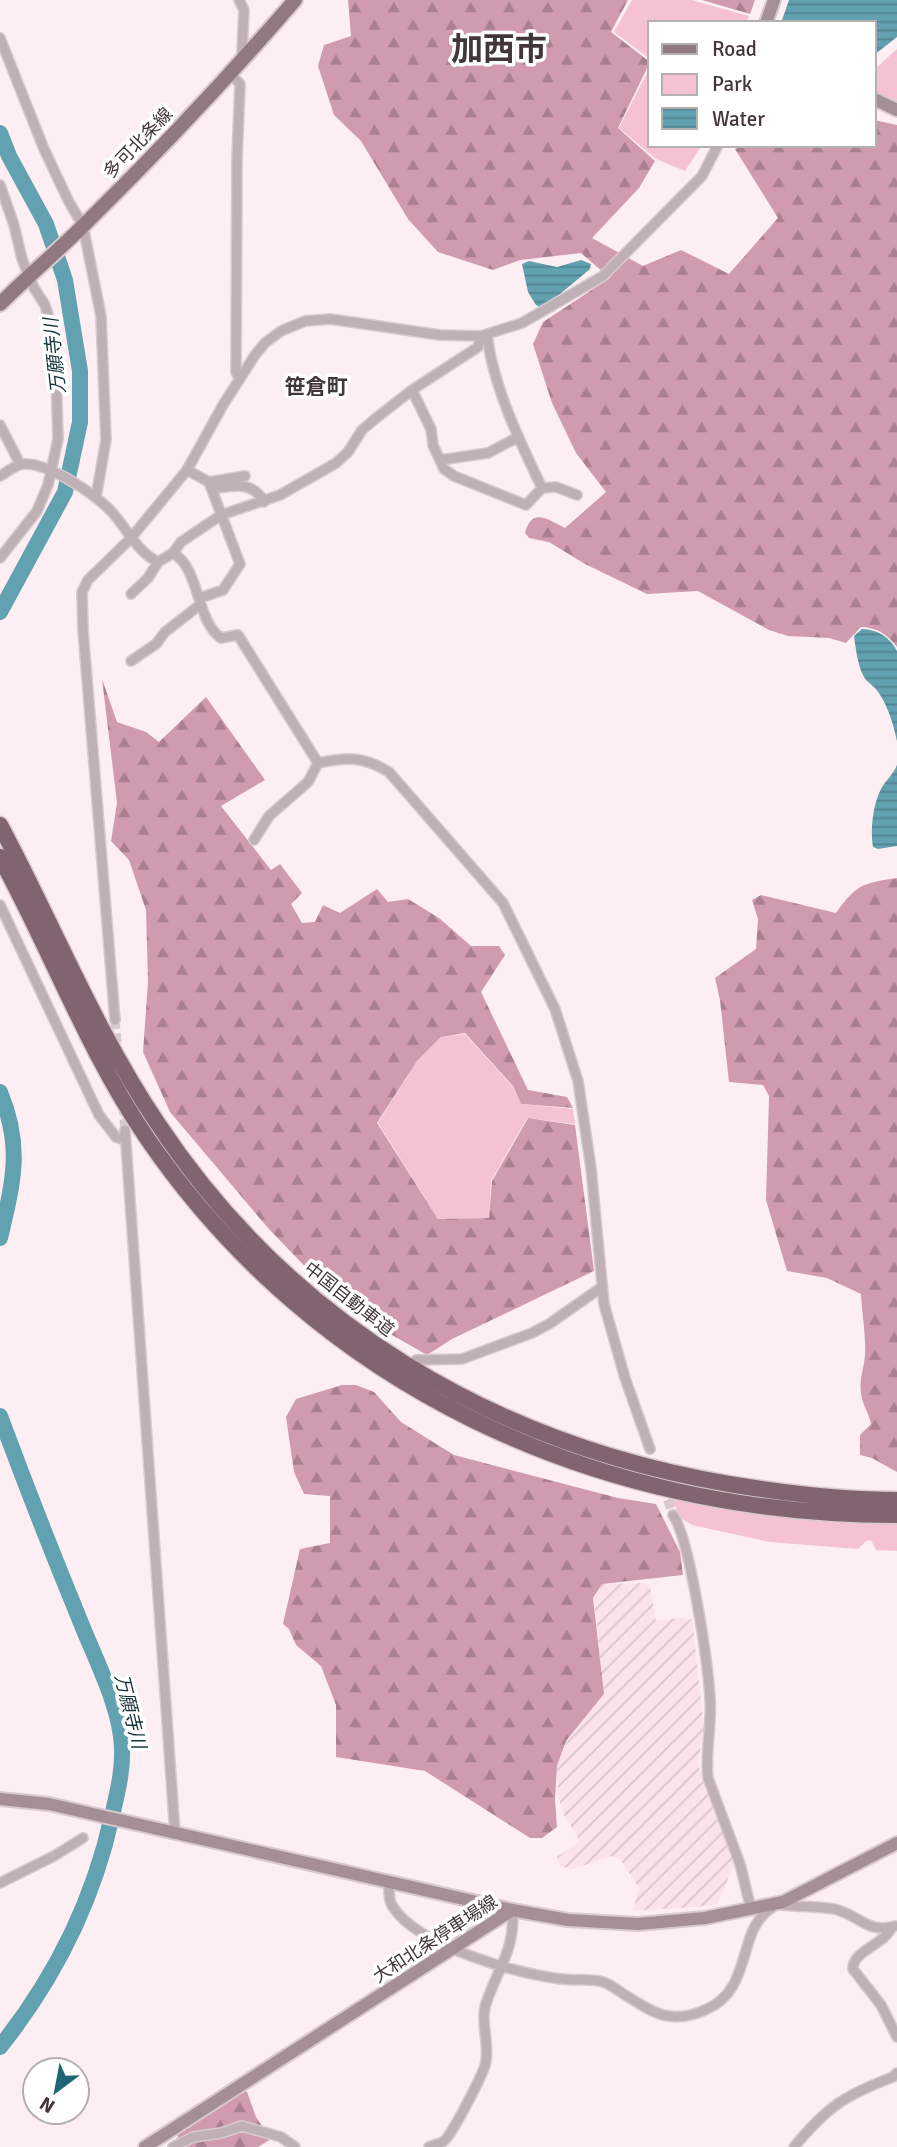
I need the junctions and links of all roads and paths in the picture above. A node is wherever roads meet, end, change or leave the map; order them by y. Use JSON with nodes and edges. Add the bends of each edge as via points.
{"nodes":[{"id":1,"x":239,"y":0,"type":"edge"},
{"id":2,"x":295,"y":0,"type":"edge"},
{"id":3,"x":774,"y":0,"type":"edge"},
{"id":4,"x":767,"y":21,"type":"edge"},
{"id":5,"x":0,"y":38,"type":"edge"},
{"id":6,"x":245,"y":58,"type":"junction"},
{"id":7,"x":231,"y":74,"type":"junction"},
{"id":8,"x":876,"y":100,"type":"edge"},
{"id":9,"x":897,"y":110,"type":"edge"},
{"id":10,"x":717,"y":147,"type":"edge"},
{"id":11,"x":0,"y":185,"type":"edge"},
{"id":12,"x":80,"y":229,"type":"junction"},
{"id":13,"x":30,"y":274,"type":"junction"},
{"id":14,"x":0,"y":304,"type":"edge"},
{"id":15,"x":484,"y":335,"type":"junction"},
{"id":16,"x":240,"y":379,"type":"junction"},
{"id":17,"x":412,"y":390,"type":"junction"},
{"id":18,"x":0,"y":425,"type":"edge"},
{"id":19,"x":518,"y":437,"type":"junction"},
{"id":20,"x":440,"y":460,"type":"junction"},
{"id":21,"x":20,"y":464,"type":"junction"},
{"id":22,"x":187,"y":470,"type":"junction"},
{"id":23,"x":54,"y":472,"type":"junction"},
{"id":24,"x":0,"y":476,"type":"edge"},
{"id":25,"x":245,"y":476,"type":"dead end"},
{"id":26,"x":210,"y":485,"type":"junction"},
{"id":27,"x":542,"y":488,"type":"junction"},
{"id":28,"x":92,"y":495,"type":"junction"},
{"id":29,"x":577,"y":495,"type":"dead end"},
{"id":30,"x":264,"y":502,"type":"junction"},
{"id":31,"x":220,"y":515,"type":"junction"},
{"id":32,"x":131,"y":538,"type":"junction"},
{"id":33,"x":173,"y":553,"type":"junction"},
{"id":34,"x":0,"y":558,"type":"edge"},
{"id":35,"x":158,"y":562,"type":"junction"},
{"id":36,"x":131,"y":594,"type":"dead end"},
{"id":37,"x":201,"y":601,"type":"junction"},
{"id":38,"x":131,"y":661,"type":"dead end"},
{"id":39,"x":318,"y":763,"type":"junction"},
{"id":40,"x":0,"y":825,"type":"edge"},
{"id":41,"x":254,"y":840,"type":"dead end"},
{"id":42,"x":0,"y":857,"type":"edge"},
{"id":43,"x":0,"y":905,"type":"edge"},
{"id":44,"x":115,"y":1020,"type":"tunnel mouth"},
{"id":45,"x":602,"y":1287,"type":"junction"},
{"id":46,"x":416,"y":1360,"type":"dead end"},
{"id":47,"x":650,"y":1449,"type":"dead end"},
{"id":48,"x":897,"y":1500,"type":"edge"},
{"id":49,"x":673,"y":1515,"type":"tunnel mouth"},
{"id":50,"x":897,"y":1515,"type":"edge"},
{"id":51,"x":0,"y":1800,"type":"edge"},
{"id":52,"x":175,"y":1833,"type":"junction"},
{"id":53,"x":83,"y":1838,"type":"dead end"},
{"id":54,"x":897,"y":1843,"type":"edge"},
{"id":55,"x":389,"y":1881,"type":"junction"},
{"id":56,"x":0,"y":1883,"type":"edge"},
{"id":57,"x":778,"y":1903,"type":"junction"},
{"id":58,"x":751,"y":1909,"type":"junction"},
{"id":59,"x":512,"y":1910,"type":"junction"},
{"id":60,"x":895,"y":1926,"type":"edge"},
{"id":61,"x":452,"y":1948,"type":"junction"},
{"id":62,"x":502,"y":1967,"type":"junction"},
{"id":63,"x":897,"y":2037,"type":"edge"},
{"id":64,"x":897,"y":2073,"type":"edge"},
{"id":65,"x":447,"y":2144,"type":"edge"},
{"id":66,"x":147,"y":2147,"type":"edge"},
{"id":67,"x":173,"y":2147,"type":"edge"},
{"id":68,"x":295,"y":2147,"type":"edge"},
{"id":69,"x":429,"y":2147,"type":"edge"},
{"id":70,"x":794,"y":2147,"type":"edge"}],
"edges":[{"from":1,"to":6,"type":"street","via":[[244,10]]},
{"from":2,"to":6,"type":"main road","name":"多可北条線"},
{"from":3,"to":4,"type":"main road"},
{"from":5,"to":12,"type":"street"},
{"from":6,"to":7,"type":"main road","name":"多可北条線"},
{"from":7,"to":12,"type":"main road","name":"多可北条線"},
{"from":7,"to":16,"type":"street","via":[[240,84],[236,372]]},
{"from":8,"to":9,"type":"main road"},
{"from":10,"to":15,"type":"street","via":[[702,176],[603,276],[522,323]]},
{"from":11,"to":13,"type":"street"},
{"from":12,"to":13,"type":"main road","name":"多可北条線"},
{"from":12,"to":28,"type":"street","via":[[101,316],[106,440]]},
{"from":13,"to":14,"type":"main road","name":"多可北条線"},
{"from":13,"to":23,"type":"street","via":[[55,338],[58,439]]},
{"from":15,"to":16,"type":"street","via":[[440,335],[330,319],[304,321],[265,343]]},
{"from":15,"to":17,"type":"street","via":[[478,347]]},
{"from":15,"to":19,"type":"street"},
{"from":16,"to":22,"type":"street"},
{"from":17,"to":20,"type":"street"},
{"from":17,"to":30,"type":"street","via":[[362,430],[336,463]]},
{"from":18,"to":21,"type":"street"},
{"from":19,"to":20,"type":"street","via":[[488,453]]},
{"from":19,"to":27,"type":"street"},
{"from":20,"to":27,"type":"street","via":[[454,476],[526,505]]},
{"from":21,"to":23,"type":"street"},
{"from":21,"to":24,"type":"street"},
{"from":22,"to":26,"type":"street"},
{"from":22,"to":32,"type":"street"},
{"from":23,"to":28,"type":"street"},
{"from":23,"to":34,"type":"street","via":[[37,512]]},
{"from":25,"to":26,"type":"street"},
{"from":26,"to":30,"type":"street","via":[[245,484]]},
{"from":26,"to":31,"type":"street"},
{"from":27,"to":29,"type":"street","via":[[556,487]]},
{"from":28,"to":32,"type":"street"},
{"from":30,"to":31,"type":"street"},
{"from":31,"to":33,"type":"street","via":[[181,542]]},
{"from":31,"to":37,"type":"street","via":[[240,564],[223,590]]},
{"from":32,"to":35,"type":"street"},
{"from":32,"to":44,"type":"street","via":[[88,580],[82,592]]},
{"from":33,"to":35,"type":"street"},
{"from":33,"to":37,"type":"street","via":[[180,557]]},
{"from":35,"to":36,"type":"street"},
{"from":37,"to":38,"type":"street"},
{"from":37,"to":39,"type":"street","via":[[214,634],[221,638],[238,635]]},
{"from":39,"to":41,"type":"street","via":[[308,782],[270,816]]},
{"from":39,"to":45,"type":"street","via":[[359,759],[389,772],[503,903],[555,1009],[578,1081]]},
{"from":40,"to":48,"type":"highway","name":"中国自動車道","via":[[102,1028],[157,1124],[237,1225],[342,1322],[384,1352],[479,1406],[583,1448],[635,1464],[747,1487]]},
{"from":42,"to":50,"type":"highway","name":"中国自動車道","via":[[89,1038],[145,1135],[224,1236],[331,1334],[386,1373],[463,1416],[577,1463],[695,1494],[817,1511]]},
{"from":43,"to":52,"type":"street","via":[[99,1115],[116,1137],[125,1135]]},
{"from":45,"to":46,"type":"street","via":[[532,1333],[462,1359]]},
{"from":45,"to":47,"type":"street","via":[[611,1331]]},
{"from":49,"to":58,"type":"street","via":[[687,1560],[710,1699],[708,1778],[740,1864]]},
{"from":51,"to":52,"type":"main road","via":[[49,1804]]},
{"from":52,"to":55,"type":"main road"},
{"from":53,"to":56,"type":"street"},
{"from":54,"to":57,"type":"main road","name":"大和北条停車場線"},
{"from":55,"to":59,"type":"main road"},
{"from":55,"to":61,"type":"street","via":[[390,1904],[403,1920]]},
{"from":57,"to":58,"type":"main road","name":"大和北条停車場線"},
{"from":57,"to":60,"type":"street","via":[[832,1909],[876,1929]]},
{"from":57,"to":62,"type":"street","via":[[760,1920],[730,1992],[714,2006],[692,2015],[654,2013],[605,1983]]},
{"from":58,"to":59,"type":"main road","name":"大和北条停車場線","via":[[638,1924],[568,1920]]},
{"from":59,"to":61,"type":"main road","name":"大和北条停車場線"},
{"from":59,"to":62,"type":"street","via":[[514,1927]]},
{"from":60,"to":63,"type":"street","via":[[852,1965]]},
{"from":61,"to":62,"type":"street"},
{"from":61,"to":66,"type":"main road","name":"大和北条停車場線"},
{"from":62,"to":65,"type":"street","via":[[484,2011],[484,2071]]},
{"from":64,"to":70,"type":"street","via":[[831,2108]]},
{"from":65,"to":69,"type":"street"},
{"from":67,"to":68,"type":"street","via":[[193,2137],[242,2126],[281,2137]]}]}
